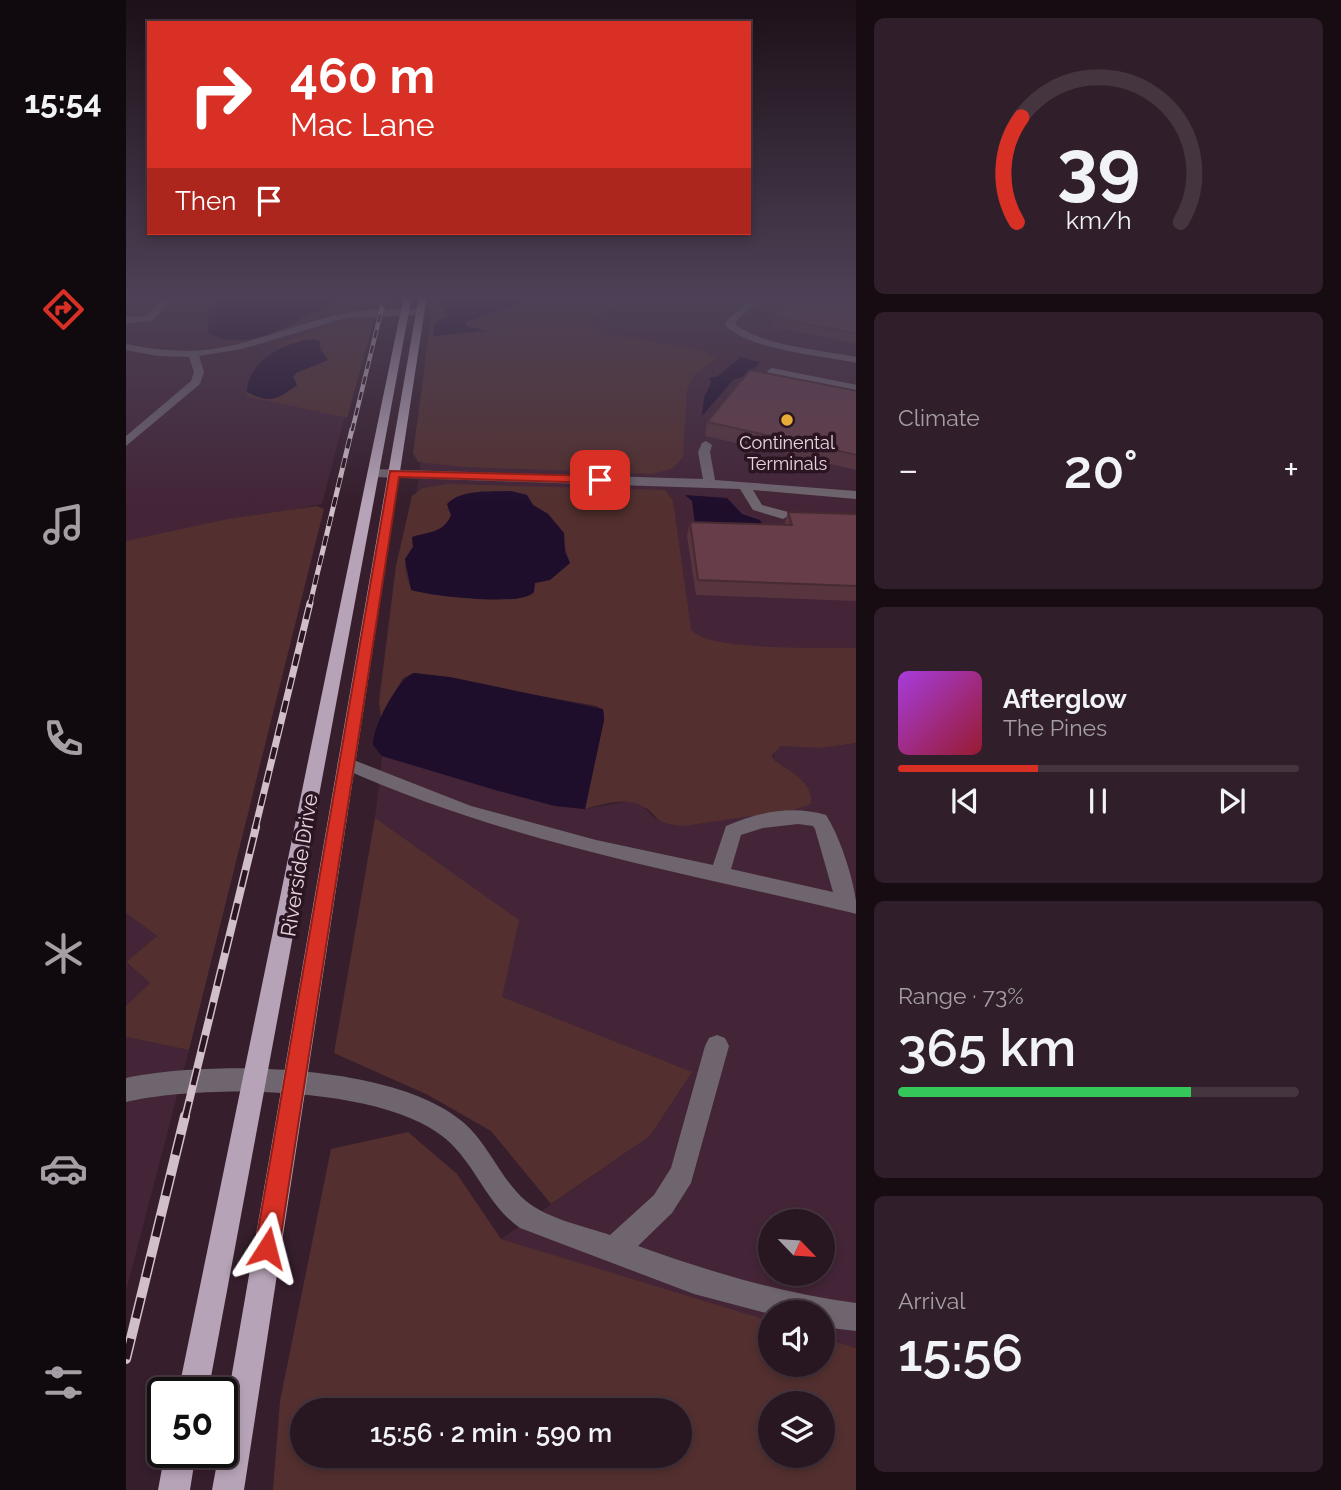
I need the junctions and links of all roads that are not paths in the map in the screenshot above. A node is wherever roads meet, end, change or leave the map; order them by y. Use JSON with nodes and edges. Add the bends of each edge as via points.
{"nodes":[{"id":1,"x":197,"y":365,"type":"edge"},
{"id":2,"x":394,"y":365,"type":"edge"},
{"id":3,"x":412,"y":365,"type":"edge"},
{"id":4,"x":772,"y":371,"type":"edge"},
{"id":5,"x":856,"y":388,"type":"edge"},
{"id":6,"x":128,"y":438,"type":"edge"},
{"id":7,"x":706,"y":445,"type":"dead end"},
{"id":8,"x":373,"y":473,"type":"junction"},
{"id":9,"x":394,"y":473,"type":"junction"},
{"id":10,"x":710,"y":484,"type":"junction"},
{"id":11,"x":745,"y":485,"type":"junction"},
{"id":12,"x":856,"y":495,"type":"edge"},
{"id":13,"x":783,"y":515,"type":"dead end"},
{"id":14,"x":346,"y":762,"type":"junction"},
{"id":15,"x":720,"y":873,"type":"junction"},
{"id":16,"x":851,"y":905,"type":"edge"},
{"id":17,"x":717,"y":1046,"type":"dead end"},
{"id":18,"x":254,"y":1082,"type":"junction"},
{"id":19,"x":294,"y":1085,"type":"junction"},
{"id":20,"x":126,"y":1090,"type":"edge"},
{"id":21,"x":613,"y":1251,"type":"junction"},
{"id":22,"x":770,"y":1300,"type":"edge"},
{"id":23,"x":835,"y":1315,"type":"edge"},
{"id":24,"x":856,"y":1318,"type":"edge"},
{"id":25,"x":196,"y":1377,"type":"edge"},
{"id":26,"x":178,"y":1468,"type":"edge"},
{"id":27,"x":174,"y":1490,"type":"edge"},
{"id":28,"x":229,"y":1490,"type":"edge"}],
"edges":[{"from":1,"to":6,"type":"street","via":[[196,382]]},
{"from":2,"to":8,"type":"main road","name":"Riverside Drive"},
{"from":3,"to":9,"type":"main road","name":"Riverside Drive"},
{"from":4,"to":5,"type":"street"},
{"from":7,"to":10,"type":"street"},
{"from":8,"to":9,"type":"street"},
{"from":8,"to":18,"type":"main road","name":"Riverside Drive"},
{"from":9,"to":10,"type":"street"},
{"from":9,"to":14,"type":"main road","name":"Riverside Drive"},
{"from":10,"to":11,"type":"street"},
{"from":11,"to":12,"type":"street"},
{"from":11,"to":13,"type":"street","via":[[751,504]]},
{"from":14,"to":15,"type":"street","via":[[428,797],[546,834]]},
{"from":14,"to":19,"type":"main road","name":"Riverside Drive"},
{"from":15,"to":16,"type":"street"},
{"from":15,"to":16,"type":"street","via":[[733,831],[748,823],[808,816],[824,828]]},
{"from":17,"to":21,"type":"street","via":[[682,1174],[663,1204]]},
{"from":18,"to":19,"type":"street"},
{"from":18,"to":20,"type":"street","via":[[172,1082]]},
{"from":18,"to":25,"type":"main road","name":"Riverside Drive"},
{"from":19,"to":21,"type":"street","via":[[383,1097],[421,1111],[455,1131],[516,1211]]},
{"from":19,"to":28,"type":"main road","name":"Riverside Drive"},
{"from":21,"to":22,"type":"street","via":[[694,1280]]},
{"from":23,"to":24,"type":"street"},
{"from":26,"to":27,"type":"main road"}]}
